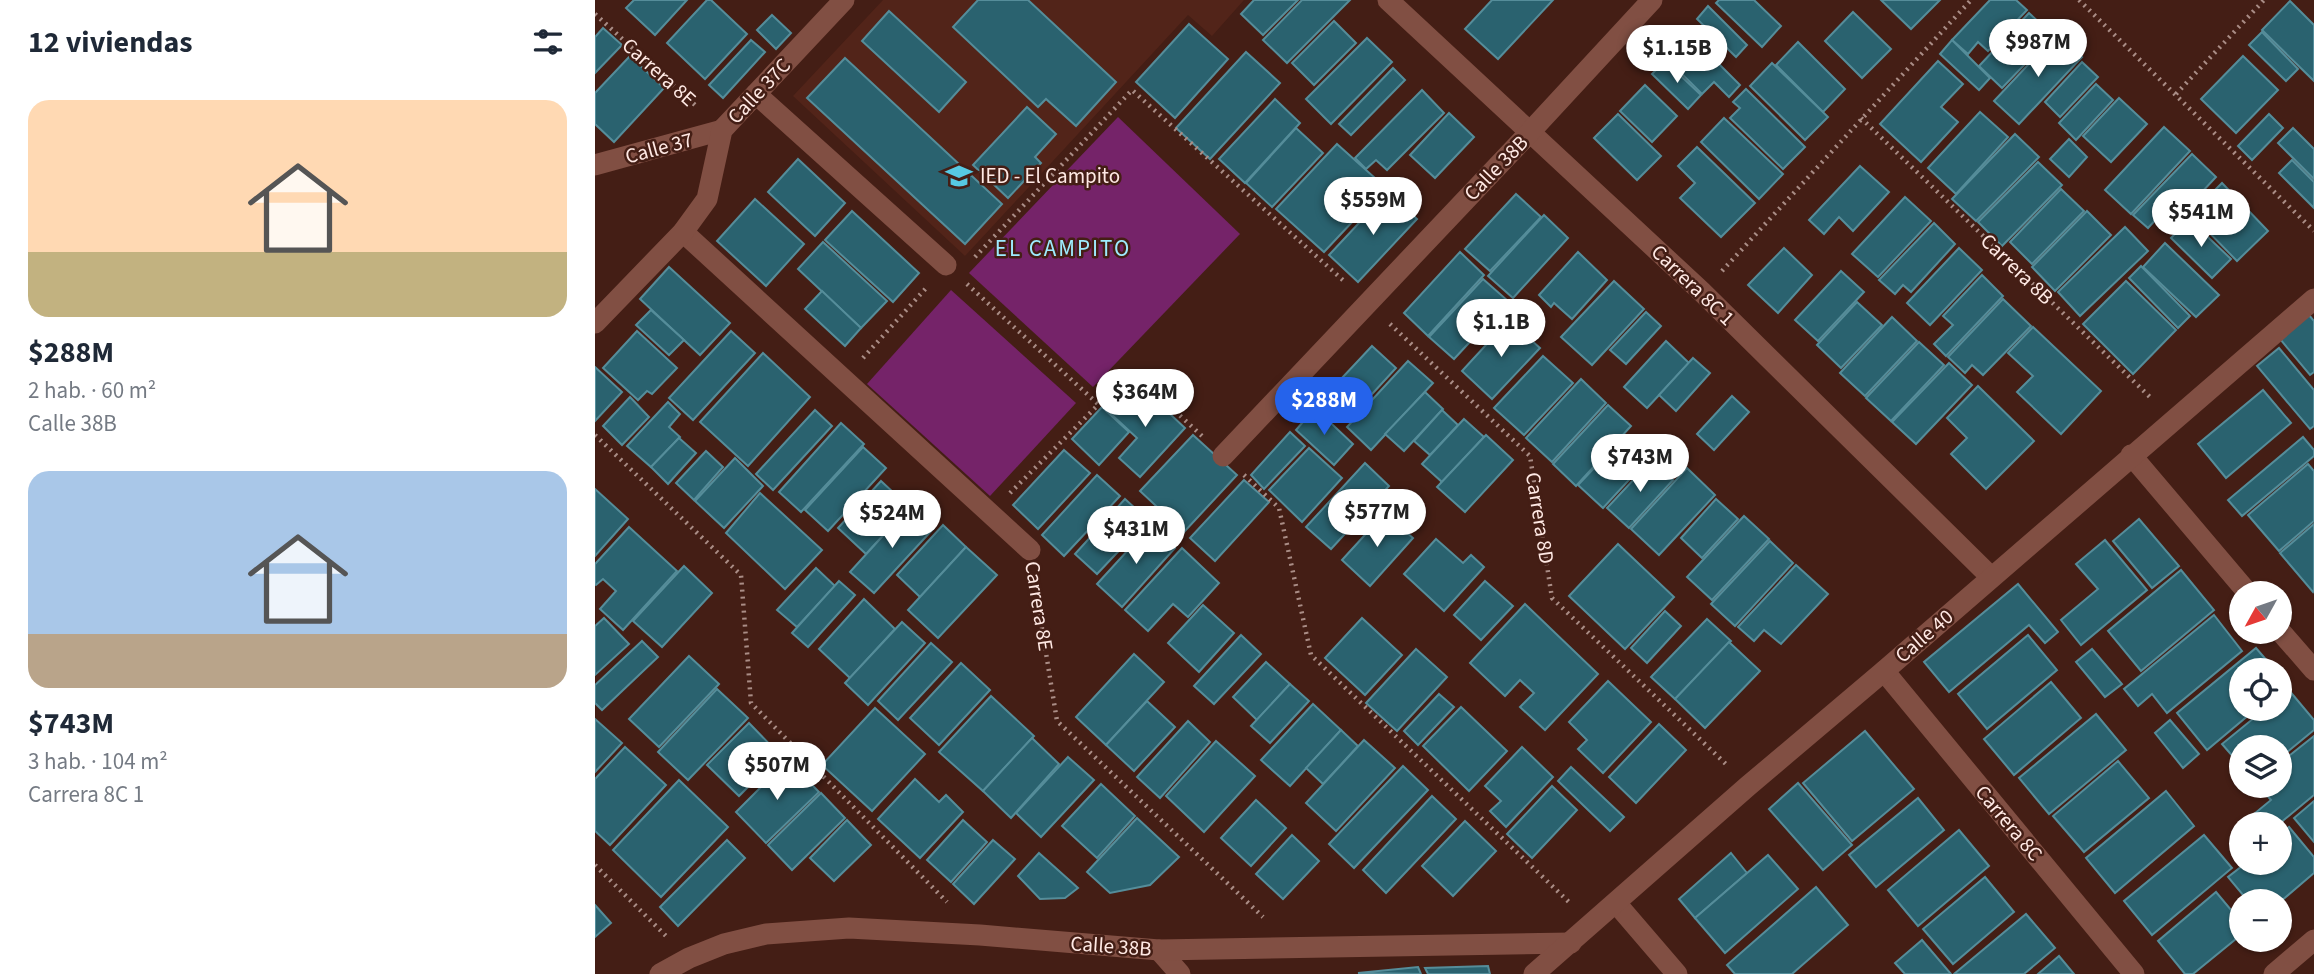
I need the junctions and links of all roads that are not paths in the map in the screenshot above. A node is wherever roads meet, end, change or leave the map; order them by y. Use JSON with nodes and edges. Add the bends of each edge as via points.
{"nodes":[{"id":1,"x":843,"y":0,"type":"edge"},
{"id":2,"x":1388,"y":0,"type":"edge"},
{"id":3,"x":1652,"y":0,"type":"edge"},
{"id":4,"x":756,"y":93,"type":"junction"},
{"id":5,"x":722,"y":130,"type":"junction"},
{"id":6,"x":1530,"y":132,"type":"junction"},
{"id":7,"x":595,"y":165,"type":"edge"},
{"id":8,"x":683,"y":232,"type":"junction"},
{"id":9,"x":952,"y":270,"type":"road end"},
{"id":10,"x":2314,"y":299,"type":"edge"},
{"id":11,"x":595,"y":323,"type":"edge"},
{"id":12,"x":1223,"y":456,"type":"road end"},
{"id":13,"x":2131,"y":456,"type":"junction"},
{"id":14,"x":1030,"y":550,"type":"road end"},
{"id":15,"x":1991,"y":577,"type":"junction"},
{"id":16,"x":2238,"y":581,"type":"edge"},
{"id":17,"x":2291,"y":644,"type":"edge"},
{"id":18,"x":2314,"y":670,"type":"edge"},
{"id":19,"x":1884,"y":671,"type":"junction"},
{"id":20,"x":1616,"y":903,"type":"junction"},
{"id":21,"x":2314,"y":940,"type":"edge"},
{"id":22,"x":1571,"y":943,"type":"junction"},
{"id":23,"x":1159,"y":950,"type":"junction"},
{"id":24,"x":660,"y":974,"type":"edge"},
{"id":25,"x":1180,"y":974,"type":"edge"},
{"id":26,"x":1534,"y":974,"type":"edge"},
{"id":27,"x":1677,"y":974,"type":"edge"},
{"id":28,"x":2134,"y":974,"type":"edge"},
{"id":29,"x":2274,"y":974,"type":"edge"}],
"edges":[{"from":1,"to":4,"type":"street","name":"Calle 37C"},
{"from":2,"to":6,"type":"street","name":"Carrera 8C 1"},
{"from":3,"to":6,"type":"street","name":"Calle 38B"},
{"from":4,"to":5,"type":"street","name":"Calle 37C"},
{"from":4,"to":9,"type":"street"},
{"from":5,"to":7,"type":"street","name":"Calle 37"},
{"from":5,"to":8,"type":"street","name":"Calle 37C","via":[[707,199]]},
{"from":6,"to":12,"type":"street","name":"Calle 38B"},
{"from":6,"to":15,"type":"street","name":"Carrera 8C 1","via":[[1702,292]]},
{"from":8,"to":11,"type":"street","name":"Calle 37C"},
{"from":8,"to":14,"type":"street","name":"Carrera 8E"},
{"from":10,"to":13,"type":"street","name":"Calle 40"},
{"from":13,"to":15,"type":"street","name":"Calle 40"},
{"from":13,"to":16,"type":"street"},
{"from":15,"to":19,"type":"street","name":"Calle 40"},
{"from":17,"to":18,"type":"street"},
{"from":19,"to":20,"type":"street","name":"Calle 40"},
{"from":19,"to":28,"type":"street","name":"Carrera 8C"},
{"from":20,"to":22,"type":"street","name":"Calle 40"},
{"from":20,"to":27,"type":"street"},
{"from":21,"to":29,"type":"street"},
{"from":22,"to":23,"type":"street","name":"Calle 38B"},
{"from":22,"to":26,"type":"street","name":"Calle 40"},
{"from":23,"to":24,"type":"street","name":"Calle 38B","via":[[849,929],[766,934],[724,944]]},
{"from":23,"to":25,"type":"street"}]}
